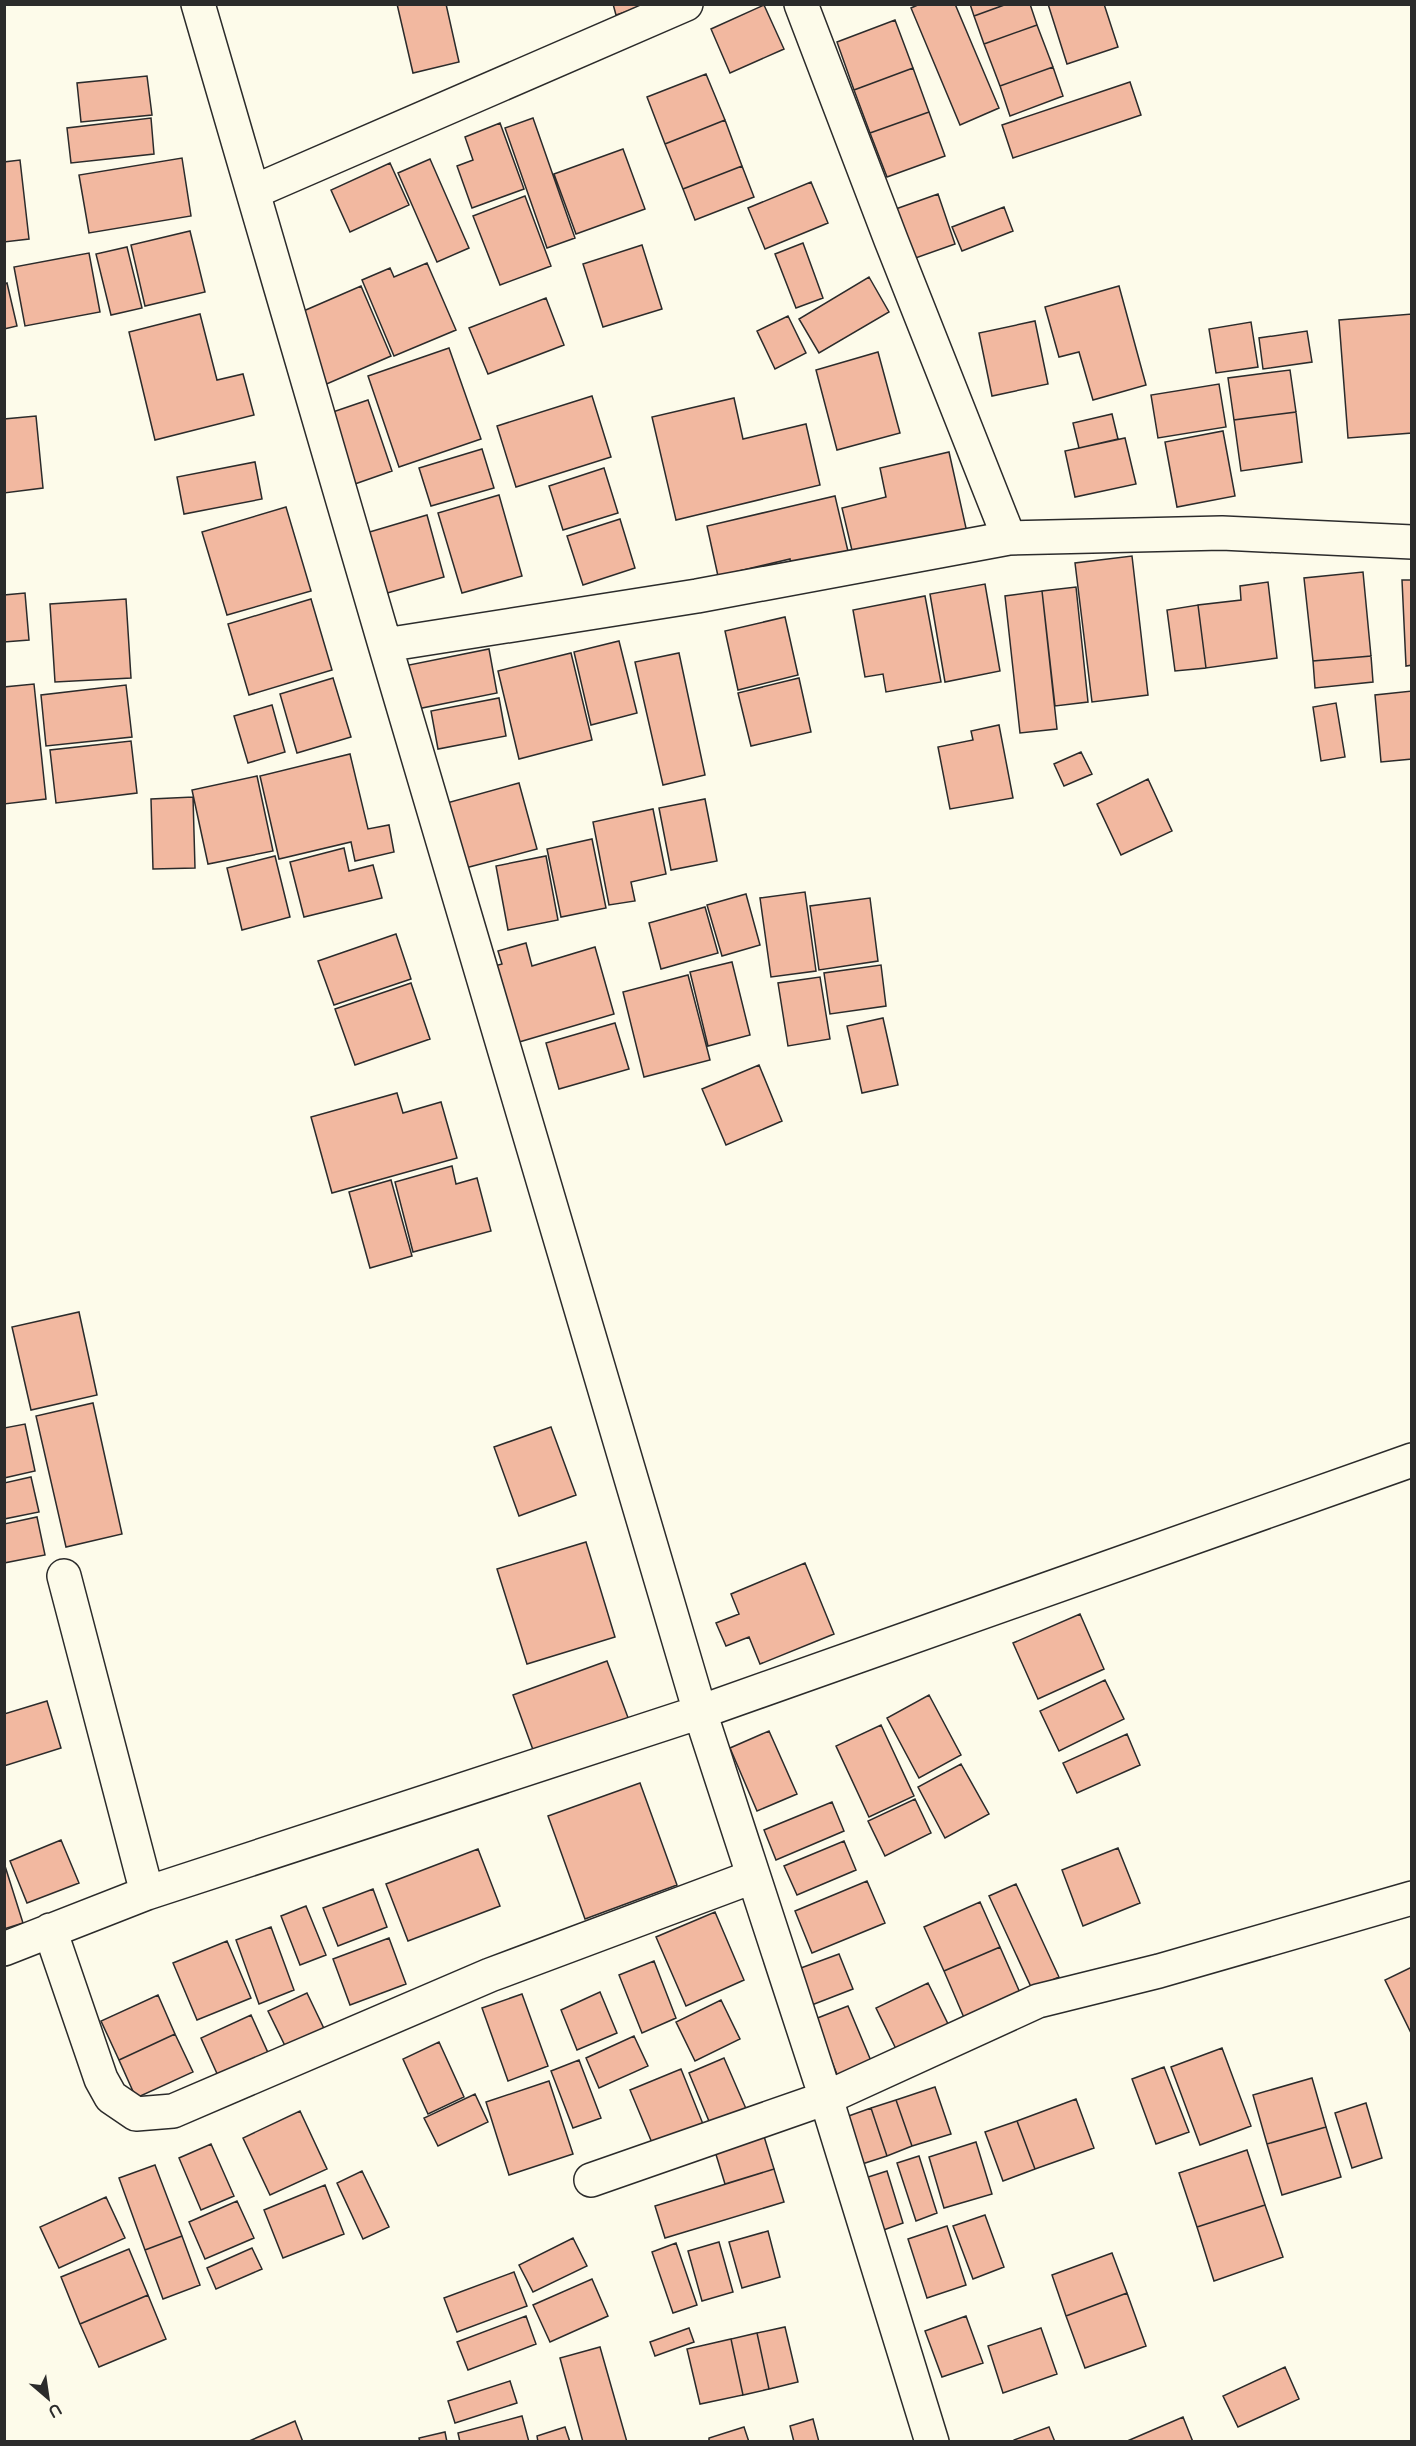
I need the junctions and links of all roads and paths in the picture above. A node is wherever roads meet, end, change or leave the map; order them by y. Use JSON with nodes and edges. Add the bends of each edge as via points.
{"nodes":[{"id":1,"x":198,"y":4,"type":"edge"},
{"id":2,"x":686,"y":4,"type":"edge"},
{"id":3,"x":801,"y":4,"type":"edge"},
{"id":4,"x":253,"y":192,"type":"junction"},
{"id":5,"x":1009,"y":538,"type":"junction"},
{"id":6,"x":1412,"y":542,"type":"edge"},
{"id":7,"x":385,"y":645,"type":"junction"},
{"id":8,"x":1412,"y":1460,"type":"edge"},
{"id":9,"x":64,"y":1576,"type":"dead end"},
{"id":10,"x":700,"y":1712,"type":"junction"},
{"id":11,"x":752,"y":1877,"type":"junction"},
{"id":12,"x":147,"y":1893,"type":"junction"},
{"id":13,"x":1412,"y":1898,"type":"edge"},
{"id":14,"x":50,"y":1930,"type":"junction"},
{"id":15,"x":4,"y":1949,"type":"edge"},
{"id":16,"x":826,"y":2098,"type":"junction"},
{"id":17,"x":591,"y":2180,"type":"dead end"},
{"id":18,"x":932,"y":2442,"type":"edge"}],
"edges":[{"from":1,"to":4,"type":"street"},
{"from":2,"to":4,"type":"street"},
{"from":3,"to":5,"type":"street"},
{"from":4,"to":7,"type":"street"},
{"from":5,"to":6,"type":"street","via":[[1222,533]]},
{"from":5,"to":7,"type":"street","via":[[697,596]]},
{"from":7,"to":10,"type":"street"},
{"from":8,"to":10,"type":"street"},
{"from":9,"to":12,"type":"street"},
{"from":10,"to":11,"type":"street"},
{"from":10,"to":12,"type":"street"},
{"from":11,"to":14,"type":"street","via":[[490,1975],[173,2111],[136,2114],[111,2097],[101,2079]]},
{"from":11,"to":16,"type":"street"},
{"from":12,"to":14,"type":"street"},
{"from":13,"to":16,"type":"street","via":[[1159,1971],[1038,2001]]},
{"from":14,"to":15,"type":"street"},
{"from":16,"to":17,"type":"street"},
{"from":16,"to":18,"type":"street"}]}
